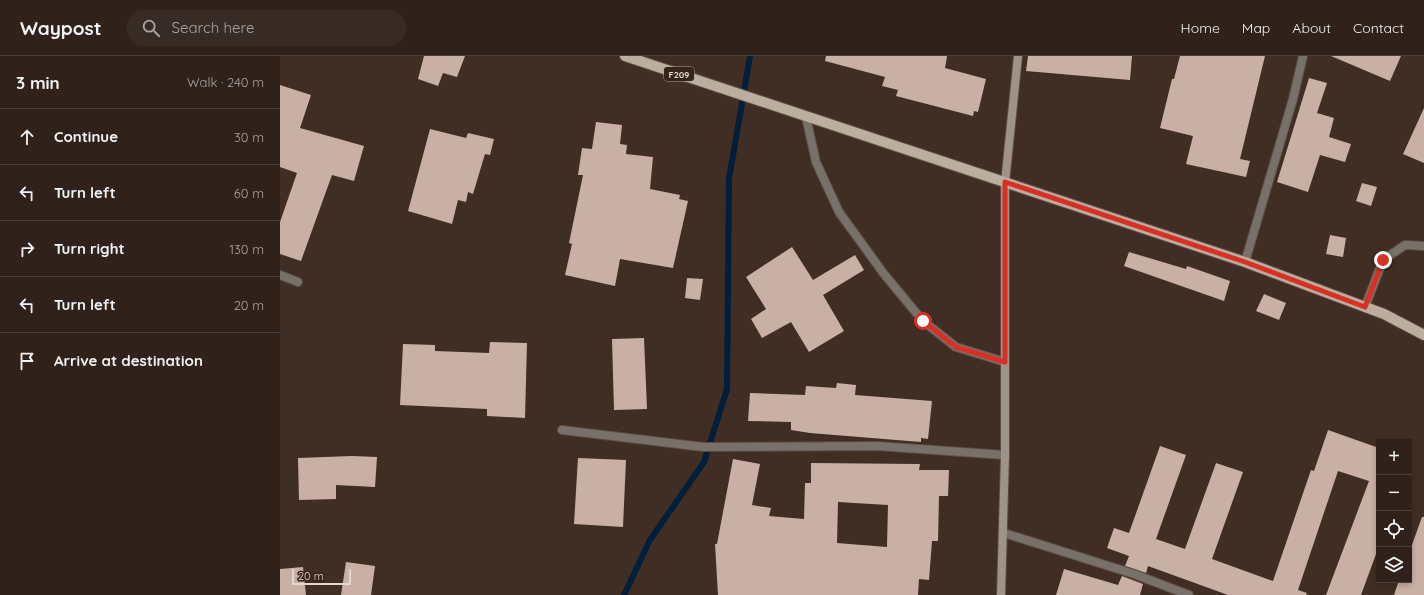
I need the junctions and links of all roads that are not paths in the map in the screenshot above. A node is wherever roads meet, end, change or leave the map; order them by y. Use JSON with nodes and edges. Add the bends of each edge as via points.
{"nodes":[{"id":1,"x":625,"y":56,"type":"edge"},
{"id":2,"x":1018,"y":56,"type":"edge"},
{"id":3,"x":1303,"y":56,"type":"edge"},
{"id":4,"x":806,"y":117,"type":"junction"},
{"id":5,"x":1005,"y":182,"type":"junction"},
{"id":6,"x":1424,"y":246,"type":"edge"},
{"id":7,"x":1245,"y":262,"type":"junction"},
{"id":8,"x":280,"y":276,"type":"edge"},
{"id":9,"x":298,"y":282,"type":"dead end"},
{"id":10,"x":1365,"y":307,"type":"junction"},
{"id":11,"x":1424,"y":335,"type":"edge"},
{"id":12,"x":1005,"y":362,"type":"junction"},
{"id":13,"x":562,"y":430,"type":"dead end"},
{"id":14,"x":1005,"y":455,"type":"junction"},
{"id":15,"x":1004,"y":533,"type":"junction"},
{"id":16,"x":1001,"y":595,"type":"edge"},
{"id":17,"x":1189,"y":595,"type":"edge"}],
"edges":[{"from":1,"to":4,"type":"main road","number":"F209"},
{"from":2,"to":5,"type":"main road"},
{"from":3,"to":7,"type":"street","via":[[1293,99]]},
{"from":4,"to":5,"type":"main road","number":"F209"},
{"from":4,"to":12,"type":"street","via":[[816,162],[839,212],[884,274],[923,321],[956,347]]},
{"from":5,"to":7,"type":"main road","number":"F209"},
{"from":5,"to":12,"type":"main road"},
{"from":6,"to":10,"type":"street","via":[[1405,245],[1383,260]]},
{"from":7,"to":10,"type":"main road","number":"F209"},
{"from":8,"to":9,"type":"street"},
{"from":10,"to":11,"type":"main road","number":"F209"},
{"from":12,"to":14,"type":"main road"},
{"from":13,"to":14,"type":"street","via":[[703,447],[876,446]]},
{"from":14,"to":15,"type":"main road"},
{"from":15,"to":16,"type":"main road"},
{"from":15,"to":17,"type":"street","via":[[1134,574]]}]}
